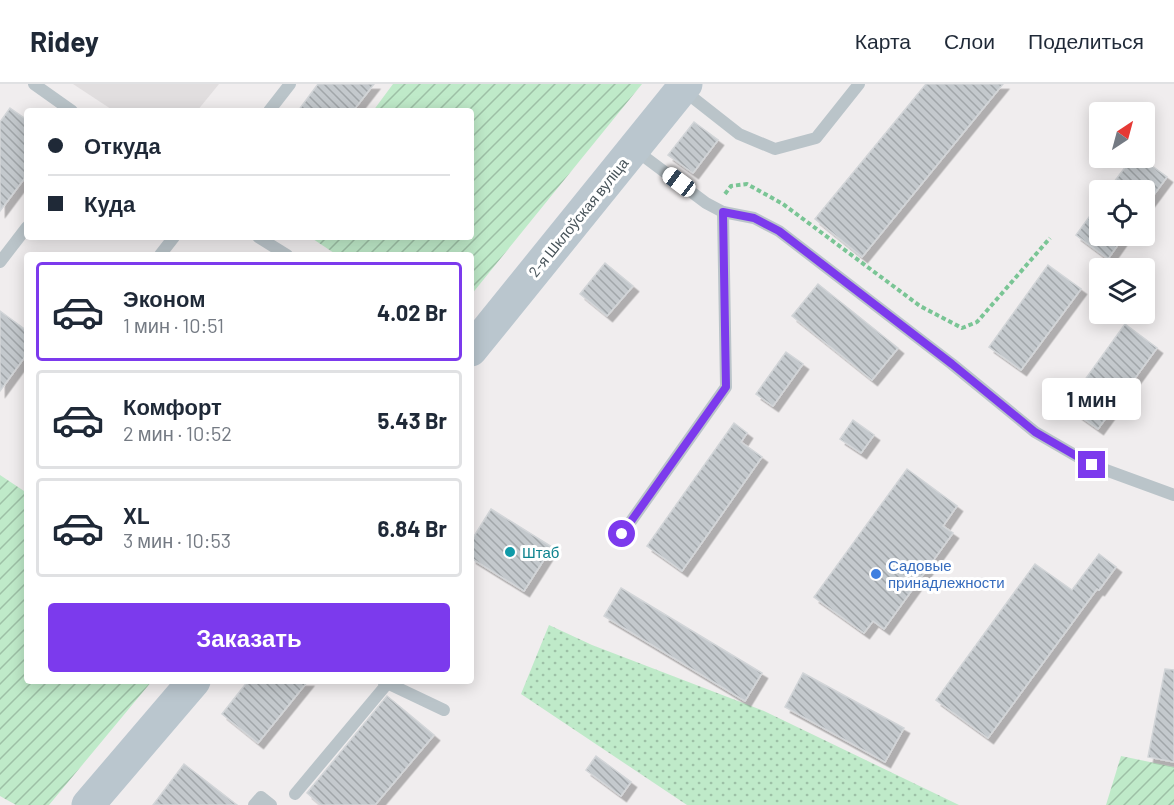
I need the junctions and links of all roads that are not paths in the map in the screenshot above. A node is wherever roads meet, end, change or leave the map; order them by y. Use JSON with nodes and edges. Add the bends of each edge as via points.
{"nodes":[{"id":1,"x":290,"y":84,"type":"edge"},
{"id":2,"x":859,"y":84,"type":"edge"},
{"id":3,"x":40,"y":86,"type":"edge"},
{"id":4,"x":684,"y":87,"type":"edge"},
{"id":5,"x":68,"y":108,"type":"edge"},
{"id":6,"x":271,"y":108,"type":"edge"},
{"id":7,"x":633,"y":148,"type":"junction"},
{"id":8,"x":723,"y":212,"type":"junction"},
{"id":9,"x":24,"y":231,"type":"edge"},
{"id":10,"x":172,"y":240,"type":"edge"},
{"id":11,"x":263,"y":240,"type":"edge"},
{"id":12,"x":162,"y":252,"type":"edge"},
{"id":13,"x":282,"y":252,"type":"edge"},
{"id":14,"x":0,"y":262,"type":"edge"},
{"id":15,"x":474,"y":346,"type":"edge"},
{"id":16,"x":1174,"y":495,"type":"edge"},
{"id":17,"x":622,"y":534,"type":"dead end"},
{"id":18,"x":191,"y":684,"type":"edge"},
{"id":19,"x":383,"y":684,"type":"edge"},
{"id":20,"x":389,"y":684,"type":"edge"},
{"id":21,"x":444,"y":710,"type":"dead end"},
{"id":22,"x":295,"y":794,"type":"dead end"},
{"id":23,"x":88,"y":805,"type":"edge"},
{"id":24,"x":254,"y":805,"type":"edge"},
{"id":25,"x":271,"y":805,"type":"edge"}],
"edges":[{"from":1,"to":6,"type":"lane"},
{"from":2,"to":4,"type":"lane","via":[[816,138],[776,150],[739,134]]},
{"from":3,"to":5,"type":"lane"},
{"from":4,"to":7,"type":"street","name":"2-я Шклоўская вуліца"},
{"from":7,"to":8,"type":"lane"},
{"from":7,"to":15,"type":"street","name":"2-я Шклоўская вуліца"},
{"from":8,"to":16,"type":"lane","via":[[754,218],[779,231],[1035,432],[1092,465]]},
{"from":8,"to":17,"type":"lane","via":[[726,387]]},
{"from":9,"to":14,"type":"lane"},
{"from":10,"to":12,"type":"lane"},
{"from":11,"to":13,"type":"lane"},
{"from":18,"to":23,"type":"street"},
{"from":19,"to":22,"type":"lane"},
{"from":20,"to":21,"type":"lane"},
{"from":24,"to":25,"type":"lane","via":[[261,797]]}]}
